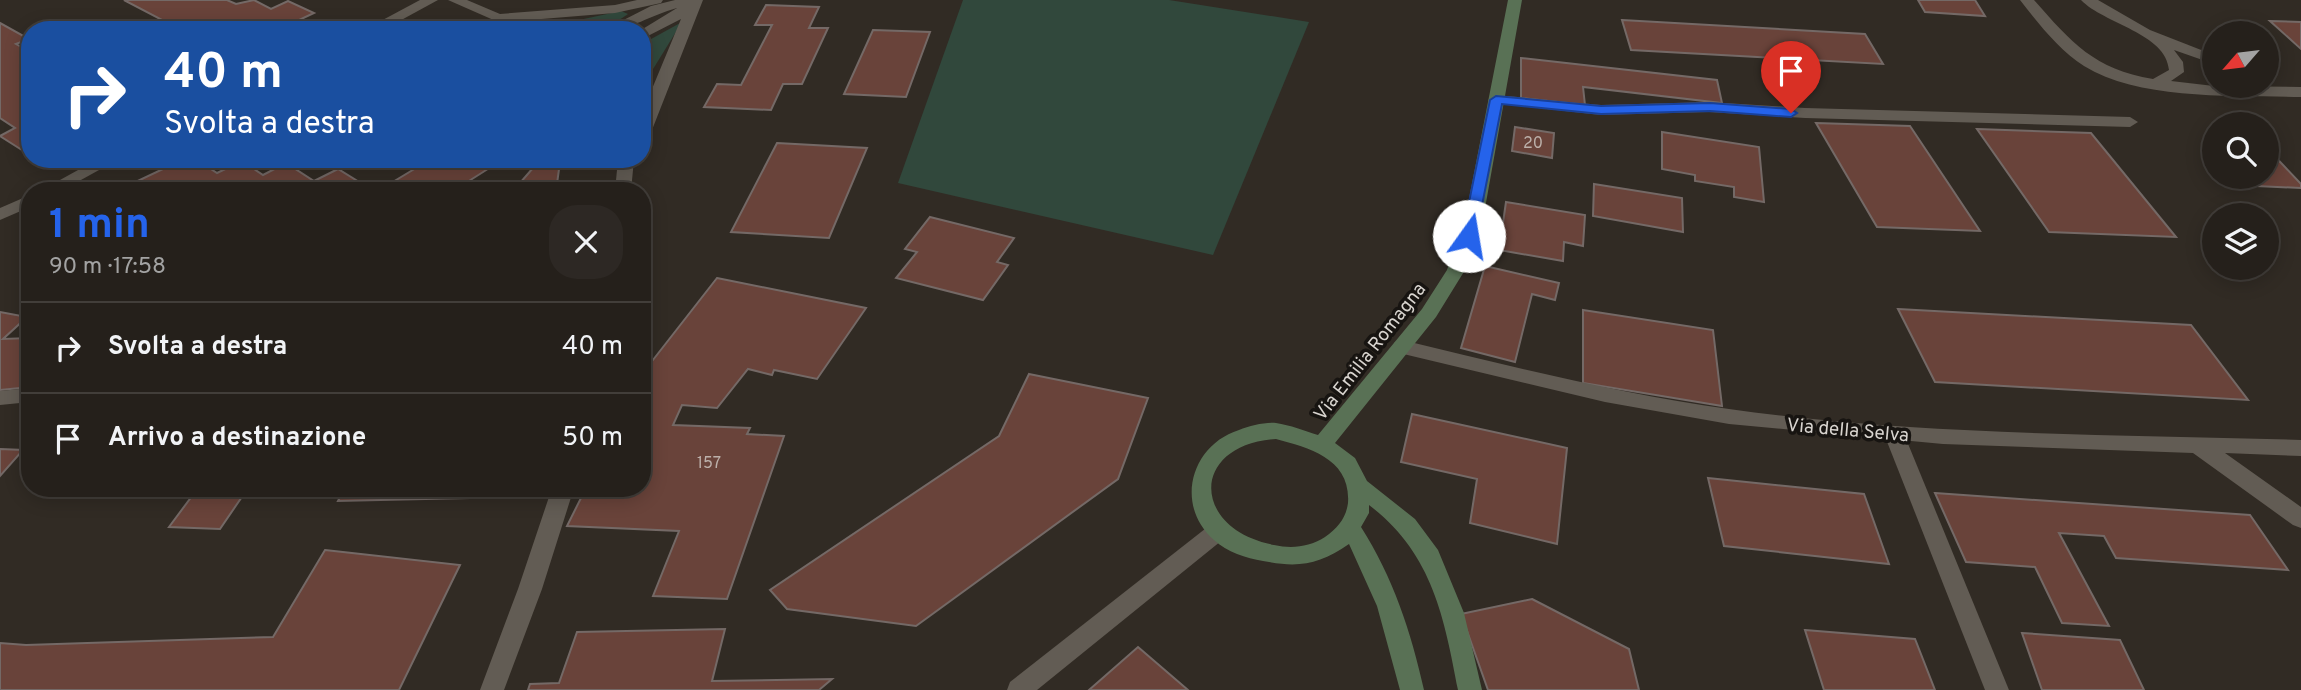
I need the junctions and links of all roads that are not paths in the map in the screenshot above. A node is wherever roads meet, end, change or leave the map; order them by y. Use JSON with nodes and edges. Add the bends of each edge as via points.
{"nodes":[{"id":1,"x":430,"y":0,"type":"edge"},
{"id":2,"x":455,"y":0,"type":"edge"},
{"id":3,"x":656,"y":0,"type":"edge"},
{"id":4,"x":694,"y":0,"type":"edge"},
{"id":5,"x":1515,"y":0,"type":"edge"},
{"id":6,"x":2027,"y":0,"type":"edge"},
{"id":7,"x":2088,"y":0,"type":"edge"},
{"id":8,"x":500,"y":18,"type":"junction"},
{"id":9,"x":389,"y":21,"type":"edge"},
{"id":10,"x":506,"y":21,"type":"edge"},
{"id":11,"x":630,"y":21,"type":"edge"},
{"id":12,"x":651,"y":30,"type":"edge"},
{"id":13,"x":2160,"y":40,"type":"junction"},
{"id":14,"x":2202,"y":56,"type":"edge"},
{"id":15,"x":2152,"y":84,"type":"junction"},
{"id":16,"x":2279,"y":84,"type":"edge"},
{"id":17,"x":2301,"y":92,"type":"edge"},
{"id":18,"x":1496,"y":100,"type":"junction"},
{"id":19,"x":651,"y":110,"type":"edge"},
{"id":20,"x":2130,"y":122,"type":"dead end"},
{"id":21,"x":93,"y":168,"type":"edge"},
{"id":22,"x":66,"y":182,"type":"edge"},
{"id":23,"x":21,"y":204,"type":"edge"},
{"id":24,"x":0,"y":215,"type":"edge"},
{"id":25,"x":1402,"y":347,"type":"junction"},
{"id":26,"x":21,"y":396,"type":"edge"},
{"id":27,"x":0,"y":398,"type":"edge"},
{"id":28,"x":1894,"y":434,"type":"junction"},
{"id":29,"x":1323,"y":443,"type":"junction"},
{"id":30,"x":2197,"y":444,"type":"junction"},
{"id":31,"x":2301,"y":448,"type":"edge"},
{"id":32,"x":1360,"y":487,"type":"junction"},
{"id":33,"x":560,"y":497,"type":"edge"},
{"id":34,"x":2301,"y":519,"type":"edge"},
{"id":35,"x":1351,"y":529,"type":"junction"},
{"id":36,"x":1218,"y":531,"type":"junction"},
{"id":37,"x":492,"y":690,"type":"edge"},
{"id":38,"x":1019,"y":690,"type":"edge"},
{"id":39,"x":1412,"y":690,"type":"edge"},
{"id":40,"x":1469,"y":690,"type":"edge"},
{"id":41,"x":1997,"y":690,"type":"edge"}],
"edges":[{"from":1,"to":9,"type":"street"},
{"from":2,"to":8,"type":"street"},
{"from":3,"to":8,"type":"street","via":[[604,10]]},
{"from":4,"to":11,"type":"street"},
{"from":4,"to":12,"type":"street"},
{"from":4,"to":19,"type":"street"},
{"from":5,"to":18,"type":"main road","name":"Via Emilia Romagna"},
{"from":6,"to":15,"type":"street","via":[[2087,61],[2122,78]]},
{"from":7,"to":13,"type":"street"},
{"from":8,"to":10,"type":"street"},
{"from":13,"to":14,"type":"street"},
{"from":13,"to":15,"type":"street","via":[[2176,62],[2177,72]]},
{"from":15,"to":17,"type":"street"},
{"from":16,"to":17,"type":"street"},
{"from":18,"to":20,"type":"street","via":[[1611,110],[1710,107]]},
{"from":18,"to":25,"type":"main road","name":"Via Emilia Romagna","via":[[1469,236],[1438,300]]},
{"from":21,"to":22,"type":"street"},
{"from":23,"to":24,"type":"street"},
{"from":25,"to":28,"type":"street","name":"Via della Selva","via":[[1680,410]]},
{"from":25,"to":29,"type":"main road","name":"Via Emilia Romagna"},
{"from":26,"to":27,"type":"street"},
{"from":28,"to":30,"type":"street","name":"Via della Selva"},
{"from":28,"to":41,"type":"street"},
{"from":29,"to":32,"type":"main road","via":[[1341,455]]},
{"from":29,"to":36,"type":"main road","via":[[1276,430],[1251,433],[1213,455],[1202,472],[1200,492],[1205,512]]},
{"from":30,"to":31,"type":"street","name":"Via della Selva"},
{"from":30,"to":34,"type":"street"},
{"from":32,"to":35,"type":"main road","via":[[1359,516]]},
{"from":32,"to":40,"type":"main road","via":[[1409,527],[1430,556],[1455,626]]},
{"from":33,"to":37,"type":"street"},
{"from":35,"to":36,"type":"main road","via":[[1335,544],[1288,557],[1262,554]]},
{"from":35,"to":39,"type":"main road","via":[[1381,585]]},
{"from":36,"to":38,"type":"street"}]}
